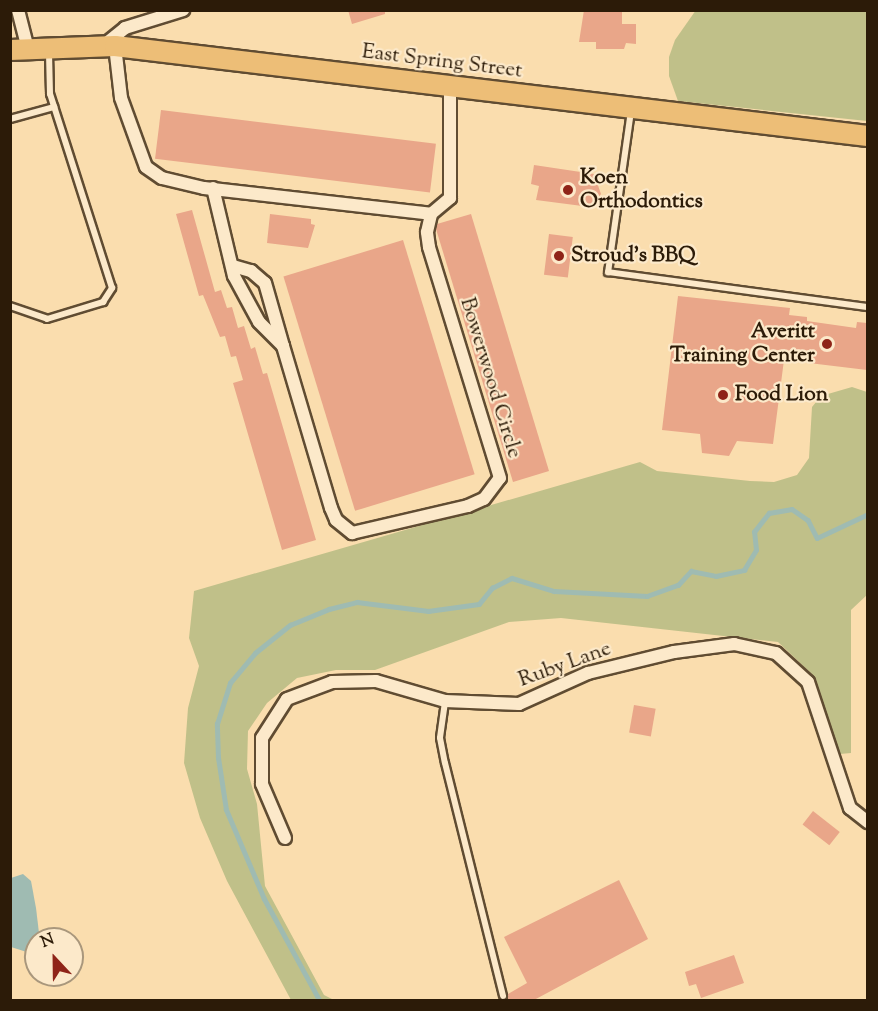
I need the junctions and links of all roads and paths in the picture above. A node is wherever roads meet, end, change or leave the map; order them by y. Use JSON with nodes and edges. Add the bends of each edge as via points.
{"nodes":[{"id":1,"x":18,"y":10,"type":"edge"},
{"id":2,"x":183,"y":10,"type":"edge"},
{"id":3,"x":108,"y":46,"type":"junction"},
{"id":4,"x":48,"y":48,"type":"junction"},
{"id":5,"x":19,"y":50,"type":"edge"},
{"id":6,"x":450,"y":87,"type":"junction"},
{"id":7,"x":54,"y":106,"type":"junction"},
{"id":8,"x":631,"y":110,"type":"junction"},
{"id":9,"x":10,"y":118,"type":"edge"},
{"id":10,"x":867,"y":136,"type":"edge"},
{"id":11,"x":213,"y":188,"type":"junction"},
{"id":12,"x":431,"y":214,"type":"junction"},
{"id":13,"x":233,"y":266,"type":"junction"},
{"id":14,"x":10,"y":306,"type":"edge"},
{"id":15,"x":867,"y":307,"type":"edge"},
{"id":16,"x":283,"y":346,"type":"junction"},
{"id":17,"x":446,"y":701,"type":"junction"},
{"id":18,"x":867,"y":822,"type":"edge"},
{"id":19,"x":285,"y":838,"type":"dead end"},
{"id":20,"x":503,"y":996,"type":"dead end"}],
"edges":[{"from":1,"to":5,"type":"street"},
{"from":2,"to":3,"type":"street","via":[[125,28]]},
{"from":3,"to":4,"type":"main road","name":"East Spring Street"},
{"from":3,"to":6,"type":"main road","name":"East Spring Street"},
{"from":3,"to":11,"type":"street","via":[[121,98],[146,167],[162,178]]},
{"from":4,"to":5,"type":"main road","name":"East Spring Street"},
{"from":4,"to":7,"type":"lane"},
{"from":6,"to":8,"type":"main road","name":"East Spring Street"},
{"from":6,"to":12,"type":"street","via":[[450,198]]},
{"from":7,"to":9,"type":"lane"},
{"from":7,"to":14,"type":"lane","via":[[112,288],[103,302],[47,319]]},
{"from":8,"to":10,"type":"main road","name":"East Spring Street"},
{"from":8,"to":15,"type":"lane","via":[[608,272]]},
{"from":11,"to":12,"type":"street"},
{"from":11,"to":13,"type":"street","name":"Bowerwood Circle"},
{"from":12,"to":16,"type":"street","name":"Bowerwood Circle","via":[[429,247],[500,478],[484,499],[358,534],[344,529],[331,508]]},
{"from":13,"to":16,"type":"street","name":"Bowerwood Circle","via":[[259,322]]},
{"from":13,"to":16,"type":"street","name":"Bowerwood Circle","via":[[251,271],[265,283]]},
{"from":17,"to":18,"type":"street","name":"Ruby Lane","via":[[519,704],[588,673],[674,652],[734,644],[776,653],[808,682],[850,808]]},
{"from":17,"to":19,"type":"street","name":"Ruby Lane","via":[[376,681],[332,682],[287,699],[262,738],[262,784]]},
{"from":17,"to":20,"type":"lane","via":[[440,738]]}]}
